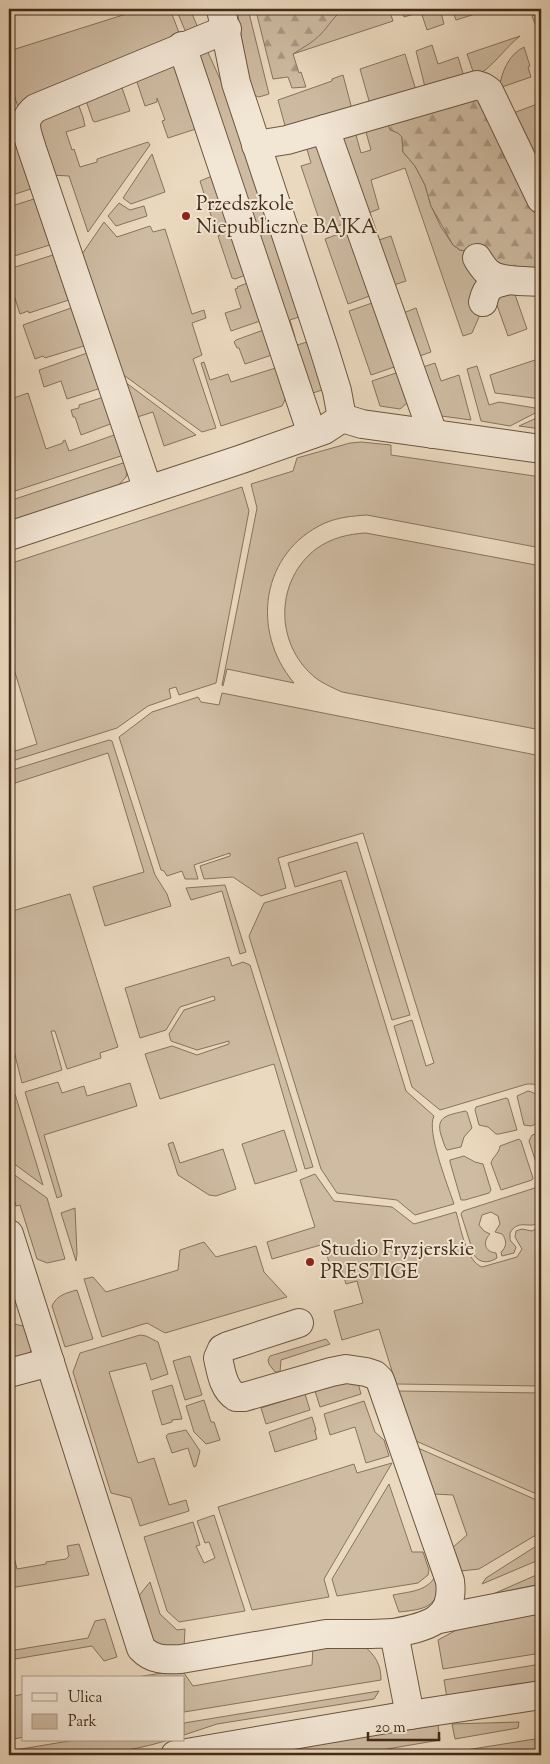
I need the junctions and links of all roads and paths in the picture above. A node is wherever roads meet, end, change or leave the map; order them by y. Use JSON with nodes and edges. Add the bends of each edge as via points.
{"nodes":[{"id":1,"x":201,"y":9,"type":"edge"},
{"id":2,"x":220,"y":24,"type":"edge"},
{"id":3,"x":182,"y":46,"type":"junction"},
{"id":4,"x":325,"y":129,"type":"junction"},
{"id":5,"x":256,"y":145,"type":"junction"},
{"id":6,"x":541,"y":199,"type":"edge"},
{"id":7,"x":477,"y":258,"type":"dead end"},
{"id":8,"x":510,"y":280,"type":"junction"},
{"id":9,"x":541,"y":282,"type":"edge"},
{"id":10,"x":484,"y":302,"type":"dead end"},
{"id":11,"x":342,"y":418,"type":"junction"},
{"id":12,"x":312,"y":434,"type":"junction"},
{"id":13,"x":433,"y":434,"type":"junction"},
{"id":14,"x":541,"y":449,"type":"edge"},
{"id":15,"x":148,"y":490,"type":"junction"},
{"id":16,"x":9,"y":536,"type":"edge"},
{"id":17,"x":9,"y":1234,"type":"edge"},
{"id":18,"x":299,"y":1323,"type":"dead end"},
{"id":19,"x":50,"y":1362,"type":"junction"},
{"id":20,"x":9,"y":1373,"type":"edge"},
{"id":21,"x":541,"y":1599,"type":"edge"},
{"id":22,"x":439,"y":1619,"type":"junction"},
{"id":23,"x":394,"y":1632,"type":"junction"},
{"id":24,"x":541,"y":1695,"type":"edge"},
{"id":25,"x":410,"y":1715,"type":"junction"},
{"id":26,"x":175,"y":1755,"type":"edge"}],
"edges":[{"from":1,"to":2,"type":"street"},
{"from":2,"to":3,"type":"street"},
{"from":2,"to":5,"type":"street"},
{"from":3,"to":12,"type":"street"},
{"from":3,"to":15,"type":"street","via":[[36,108],[28,114],[26,121],[32,149]]},
{"from":4,"to":5,"type":"street"},
{"from":4,"to":6,"type":"street","via":[[477,86],[483,87],[492,96]]},
{"from":4,"to":13,"type":"street"},
{"from":5,"to":11,"type":"street","via":[[337,391]]},
{"from":7,"to":8,"type":"street","via":[[491,275]]},
{"from":8,"to":9,"type":"street"},
{"from":8,"to":10,"type":"street","via":[[489,287]]},
{"from":11,"to":12,"type":"street"},
{"from":11,"to":13,"type":"street"},
{"from":12,"to":15,"type":"street"},
{"from":13,"to":14,"type":"street"},
{"from":15,"to":16,"type":"street"},
{"from":17,"to":19,"type":"street"},
{"from":18,"to":22,"type":"street","via":[[222,1349],[218,1358],[225,1383],[236,1397],[244,1397],[346,1369],[366,1372],[380,1380],[450,1581],[450,1600]]},
{"from":19,"to":20,"type":"street"},
{"from":19,"to":23,"type":"street","via":[[136,1635],[147,1654],[166,1660],[181,1659],[326,1634]]},
{"from":21,"to":22,"type":"street"},
{"from":22,"to":23,"type":"street","via":[[425,1626]]},
{"from":23,"to":25,"type":"street"},
{"from":24,"to":25,"type":"street"},
{"from":25,"to":26,"type":"street"}]}
